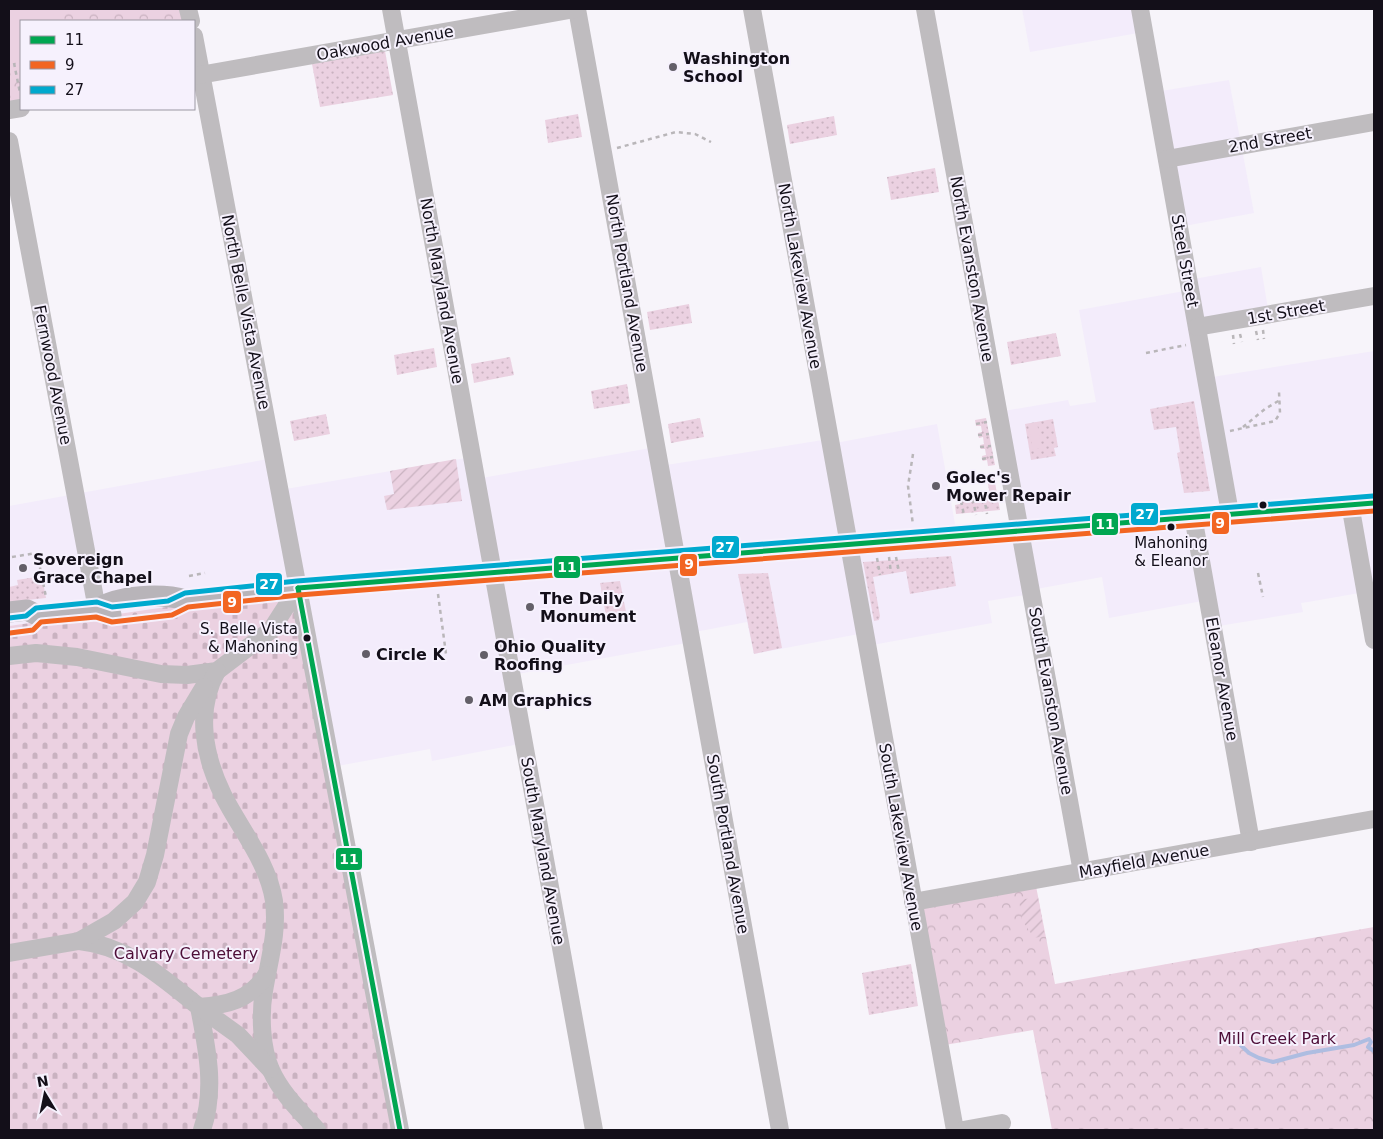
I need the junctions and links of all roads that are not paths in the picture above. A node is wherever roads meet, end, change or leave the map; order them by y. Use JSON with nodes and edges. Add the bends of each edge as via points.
{"nodes":[{"id":1,"x":391,"y":9,"type":"edge"},
{"id":2,"x":576,"y":9,"type":"edge"},
{"id":3,"x":752,"y":9,"type":"edge"},
{"id":4,"x":925,"y":9,"type":"edge"},
{"id":5,"x":1140,"y":9,"type":"edge"},
{"id":6,"x":396,"y":40,"type":"junction"},
{"id":7,"x":195,"y":49,"type":"edge"},
{"id":8,"x":197,"y":76,"type":"edge"},
{"id":9,"x":1374,"y":122,"type":"edge"},
{"id":10,"x":9,"y":141,"type":"edge"},
{"id":11,"x":1167,"y":159,"type":"junction"},
{"id":12,"x":1374,"y":296,"type":"edge"},
{"id":13,"x":1198,"y":335,"type":"junction"},
{"id":14,"x":1374,"y":502,"type":"edge"},
{"id":15,"x":1350,"y":504,"type":"junction"},
{"id":16,"x":1230,"y":513,"type":"junction"},
{"id":17,"x":1193,"y":516,"type":"junction"},
{"id":18,"x":1020,"y":530,"type":"junction"},
{"id":19,"x":848,"y":544,"type":"junction"},
{"id":20,"x":676,"y":558,"type":"junction"},
{"id":21,"x":493,"y":572,"type":"junction"},
{"id":22,"x":298,"y":588,"type":"junction"},
{"id":23,"x":42,"y":607,"type":"junction"},
{"id":24,"x":97,"y":609,"type":"junction"},
{"id":25,"x":9,"y":612,"type":"edge"},
{"id":26,"x":9,"y":626,"type":"edge"},
{"id":27,"x":1374,"y":640,"type":"edge"},
{"id":28,"x":9,"y":656,"type":"edge"},
{"id":29,"x":217,"y":671,"type":"junction"},
{"id":30,"x":1374,"y":819,"type":"edge"},
{"id":31,"x":1251,"y":842,"type":"junction"},
{"id":32,"x":1082,"y":872,"type":"junction"},
{"id":33,"x":913,"y":902,"type":"junction"},
{"id":34,"x":79,"y":941,"type":"junction"},
{"id":35,"x":9,"y":953,"type":"edge"},
{"id":36,"x":267,"y":972,"type":"junction"},
{"id":37,"x":199,"y":1008,"type":"junction"},
{"id":38,"x":271,"y":1070,"type":"junction"},
{"id":39,"x":1002,"y":1123,"type":"dead end"},
{"id":40,"x":202,"y":1130,"type":"edge"},
{"id":41,"x":317,"y":1130,"type":"edge"},
{"id":42,"x":400,"y":1130,"type":"edge"},
{"id":43,"x":594,"y":1130,"type":"edge"},
{"id":44,"x":780,"y":1130,"type":"edge"},
{"id":45,"x":955,"y":1130,"type":"edge"},
{"id":46,"x":963,"y":1130,"type":"edge"}],
"edges":[{"from":1,"to":6,"type":"street","name":"North Maryland Avenue"},
{"from":2,"to":6,"type":"street","name":"Oakwood Avenue"},
{"from":2,"to":20,"type":"street","name":"North Portland Avenue"},
{"from":3,"to":19,"type":"street","name":"North Lakeview Avenue"},
{"from":4,"to":18,"type":"street","name":"North Evanston Avenue"},
{"from":5,"to":11,"type":"street","name":"Steel Street"},
{"from":6,"to":8,"type":"street","name":"Oakwood Avenue"},
{"from":6,"to":21,"type":"street","name":"North Maryland Avenue"},
{"from":7,"to":8,"type":"street","name":"North Belle Vista Avenue"},
{"from":8,"to":22,"type":"street","name":"North Belle Vista Avenue"},
{"from":9,"to":11,"type":"street","name":"2nd Street"},
{"from":10,"to":24,"type":"street","name":"Fernwood Avenue"},
{"from":11,"to":13,"type":"street","name":"Steel Street"},
{"from":12,"to":13,"type":"street","name":"1st Street"},
{"from":13,"to":16,"type":"street","name":"Steel Street"},
{"from":14,"to":15,"type":"main road"},
{"from":15,"to":16,"type":"main road"},
{"from":15,"to":27,"type":"street"},
{"from":16,"to":17,"type":"main road"},
{"from":17,"to":18,"type":"main road"},
{"from":17,"to":31,"type":"street","name":"Eleanor Avenue"},
{"from":18,"to":19,"type":"main road"},
{"from":18,"to":32,"type":"street","name":"South Evanston Avenue"},
{"from":19,"to":20,"type":"main road"},
{"from":19,"to":33,"type":"street","name":"South Lakeview Avenue"},
{"from":20,"to":21,"type":"main road"},
{"from":20,"to":44,"type":"street","name":"South Portland Avenue"},
{"from":21,"to":22,"type":"main road"},
{"from":21,"to":43,"type":"street","name":"South Maryland Avenue"},
{"from":22,"to":24,"type":"main road","via":[[186,600],[169,595],[109,601]]},
{"from":22,"to":29,"type":"street","via":[[271,630]]},
{"from":22,"to":42,"type":"street","name":"North Belle Vista Avenue"},
{"from":23,"to":24,"type":"main road"},
{"from":23,"to":25,"type":"main road"},
{"from":23,"to":26,"type":"main road","via":[[30,624]]},
{"from":28,"to":29,"type":"street","via":[[50,654],[187,676]]},
{"from":29,"to":34,"type":"street","via":[[198,695],[179,734],[157,847],[142,892],[114,921]]},
{"from":29,"to":36,"type":"street","via":[[205,697],[207,749],[223,794],[271,887],[274,945]]},
{"from":30,"to":31,"type":"street","name":"Mayfield Avenue"},
{"from":31,"to":32,"type":"street","name":"Mayfield Avenue"},
{"from":32,"to":33,"type":"street","name":"Mayfield Avenue"},
{"from":33,"to":45,"type":"street","name":"South Lakeview Avenue"},
{"from":34,"to":35,"type":"street"},
{"from":34,"to":37,"type":"street","via":[[113,948],[151,968]]},
{"from":36,"to":37,"type":"street","via":[[254,990],[241,999]]},
{"from":36,"to":38,"type":"street","via":[[262,1015]]},
{"from":37,"to":38,"type":"street","via":[[238,1034]]},
{"from":37,"to":40,"type":"street","via":[[210,1072],[208,1109]]},
{"from":38,"to":41,"type":"street","via":[[292,1102]]},
{"from":39,"to":46,"type":"street"}]}
